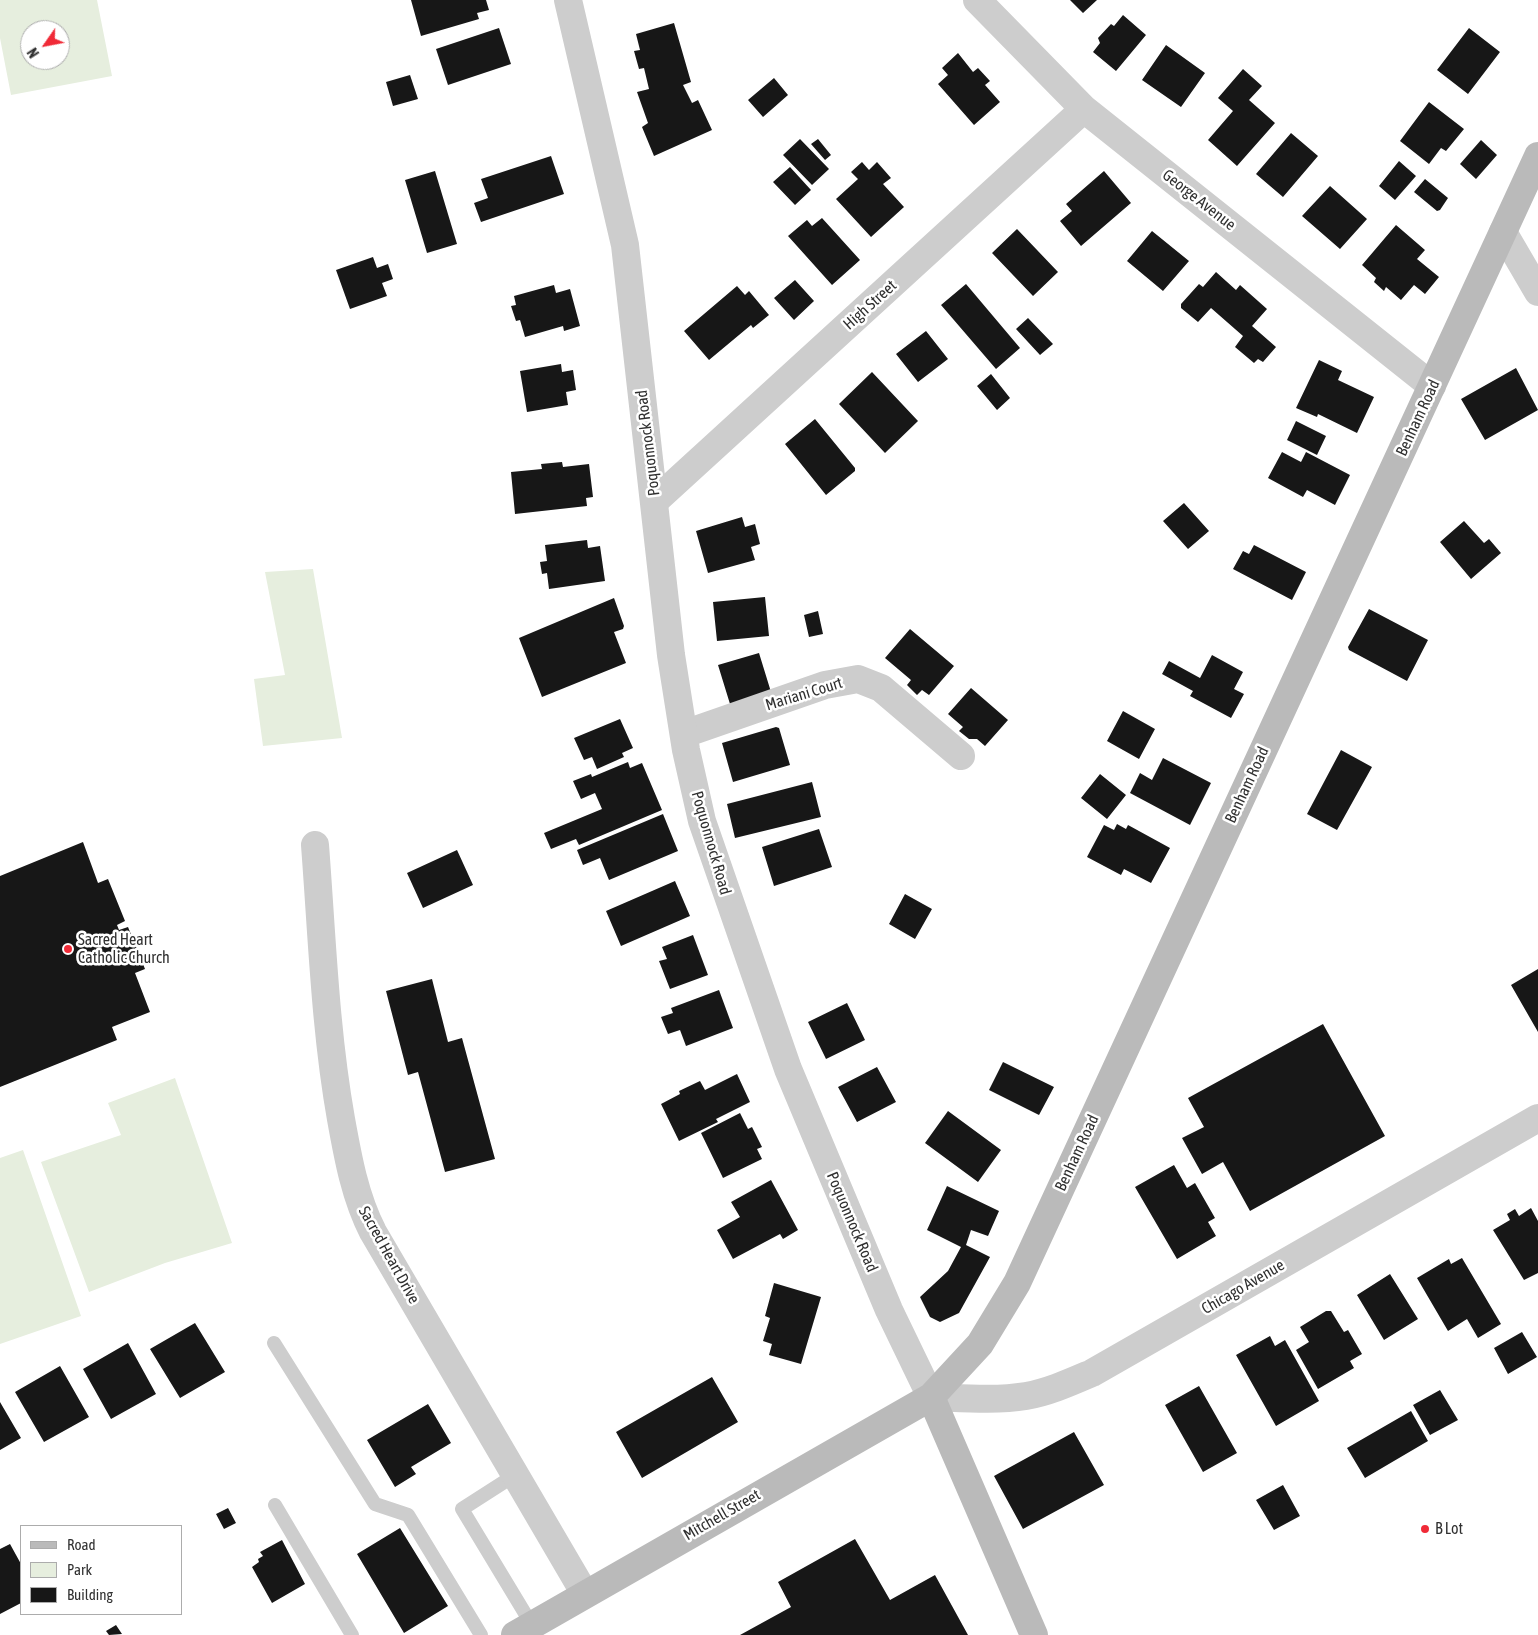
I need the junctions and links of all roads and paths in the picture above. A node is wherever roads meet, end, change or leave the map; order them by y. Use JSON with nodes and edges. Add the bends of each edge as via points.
{"nodes":[{"id":1,"x":568,"y":0,"type":"edge"},
{"id":2,"x":977,"y":0,"type":"edge"},
{"id":3,"x":1084,"y":109,"type":"junction"},
{"id":4,"x":1538,"y":156,"type":"edge"},
{"id":5,"x":1503,"y":232,"type":"junction"},
{"id":6,"x":1538,"y":292,"type":"edge"},
{"id":7,"x":1432,"y":386,"type":"junction"},
{"id":8,"x":655,"y":501,"type":"junction"},
{"id":9,"x":684,"y":734,"type":"junction"},
{"id":10,"x":961,"y":756,"type":"dead end"},
{"id":11,"x":315,"y":845,"type":"dead end"},
{"id":12,"x":1538,"y":1118,"type":"edge"},
{"id":13,"x":274,"y":1343,"type":"dead end"},
{"id":14,"x":931,"y":1397,"type":"junction"},
{"id":15,"x":516,"y":1475,"type":"junction"},
{"id":16,"x":275,"y":1505,"type":"dead end"},
{"id":17,"x":584,"y":1594,"type":"junction"},
{"id":18,"x":524,"y":1630,"type":"edge"},
{"id":19,"x":352,"y":1635,"type":"edge"},
{"id":20,"x":481,"y":1635,"type":"edge"},
{"id":21,"x":1034,"y":1635,"type":"edge"}],
"edges":[{"from":1,"to":8,"type":"street","name":"Poquonnock Road","via":[[625,245]]},
{"from":2,"to":3,"type":"street","name":"George Avenue"},
{"from":3,"to":7,"type":"street","name":"George Avenue"},
{"from":3,"to":8,"type":"street","name":"High Street"},
{"from":4,"to":5,"type":"main road","name":"Benham Road"},
{"from":5,"to":6,"type":"street"},
{"from":5,"to":7,"type":"main road","name":"Benham Road"},
{"from":7,"to":14,"type":"main road","name":"Benham Road","via":[[1017,1283],[980,1344]]},
{"from":8,"to":9,"type":"street","name":"Poquonnock Road","via":[[671,655]]},
{"from":9,"to":10,"type":"street","name":"Mariani Court","via":[[825,685],[858,679],[881,688]]},
{"from":9,"to":14,"type":"street","name":"Poquonnock Road","via":[[702,822],[788,1069],[886,1301]]},
{"from":11,"to":15,"type":"street","name":"Sacred Heart Drive","via":[[334,1084],[358,1199],[373,1232]]},
{"from":12,"to":14,"type":"street","name":"Chicago Avenue","via":[[1092,1373],[1063,1386],[1026,1396]]},
{"from":13,"to":20,"type":"lane","via":[[375,1504],[408,1515]]},
{"from":14,"to":17,"type":"main road","name":"Mitchell Street"},
{"from":14,"to":21,"type":"main road","name":"Poquonnock Road"},
{"from":15,"to":17,"type":"street","name":"Sacred Heart Drive"},
{"from":15,"to":18,"type":"lane","via":[[462,1509]]},
{"from":16,"to":19,"type":"lane"},
{"from":17,"to":18,"type":"main road","name":"Mitchell Street"}]}
